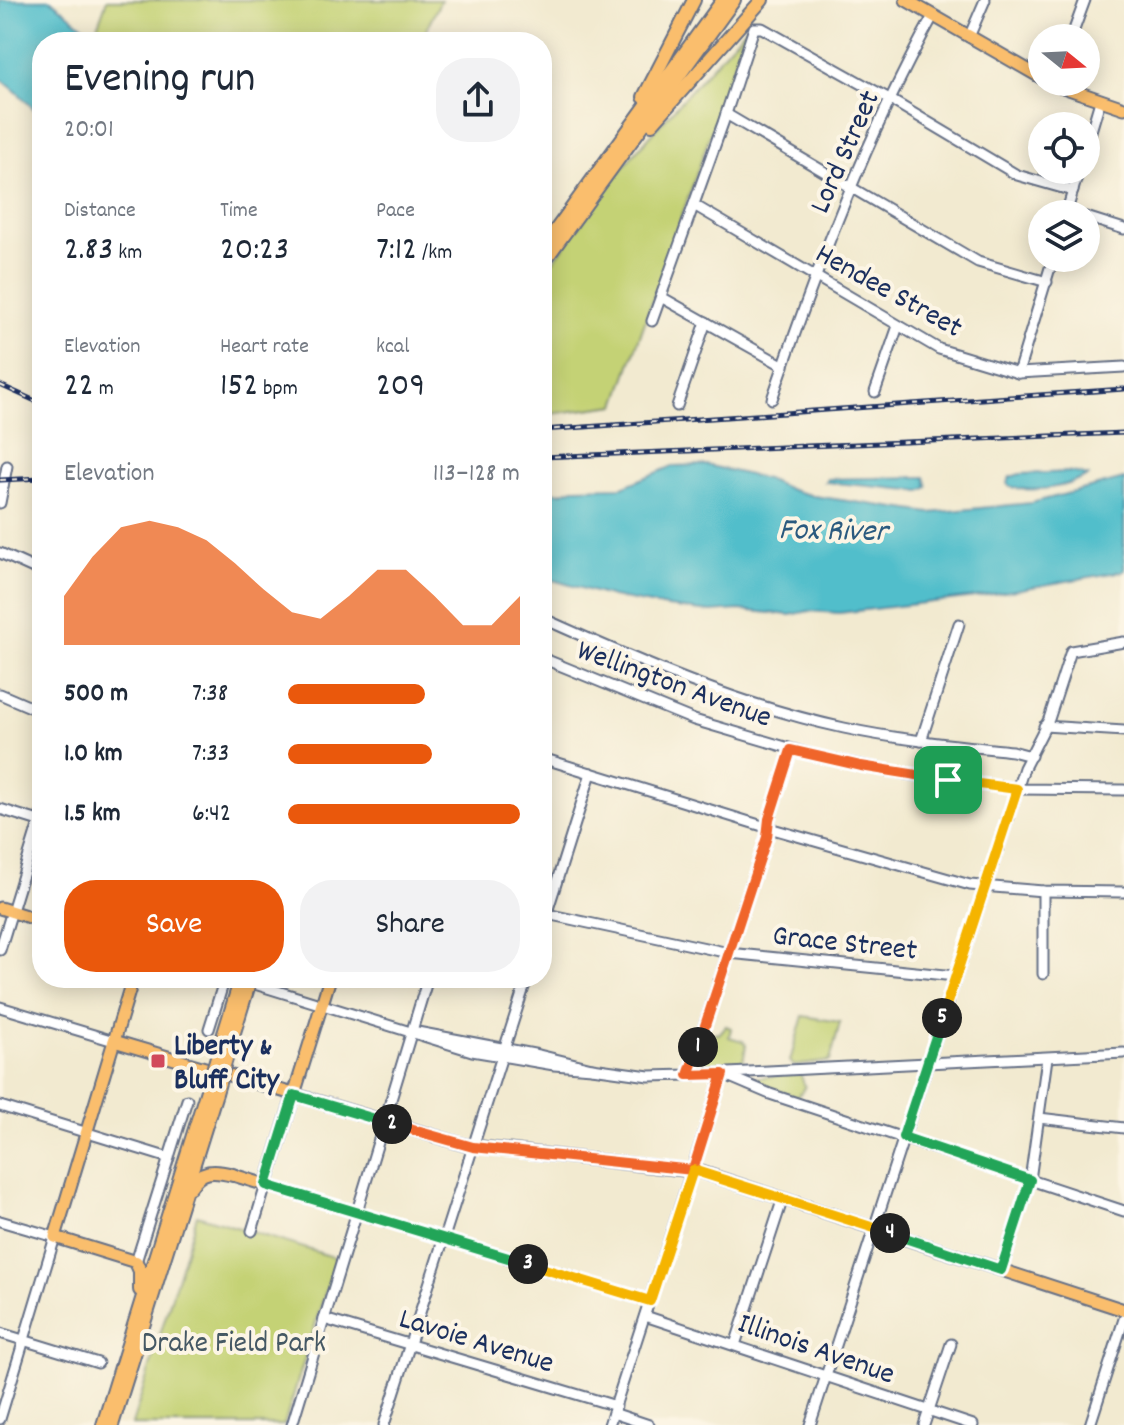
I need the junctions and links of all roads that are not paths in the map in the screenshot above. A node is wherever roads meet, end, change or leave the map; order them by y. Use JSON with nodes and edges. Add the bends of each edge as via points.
{"nodes":[{"id":1,"x":694,"y":0,"type":"edge"},
{"id":2,"x":723,"y":0,"type":"edge"},
{"id":3,"x":734,"y":0,"type":"edge"},
{"id":4,"x":762,"y":0,"type":"edge"},
{"id":5,"x":906,"y":0,"type":"edge"},
{"id":6,"x":985,"y":0,"type":"edge"},
{"id":7,"x":1085,"y":0,"type":"edge"},
{"id":8,"x":933,"y":16,"type":"junction"},
{"id":9,"x":1076,"y":24,"type":"edge"},
{"id":10,"x":969,"y":37,"type":"junction"},
{"id":11,"x":1028,"y":70,"type":"edge"},
{"id":12,"x":1087,"y":96,"type":"edge"},
{"id":13,"x":891,"y":100,"type":"junction"},
{"id":14,"x":1100,"y":101,"type":"junction"},
{"id":15,"x":1124,"y":108,"type":"edge"},
{"id":16,"x":1097,"y":112,"type":"edge"},
{"id":17,"x":726,"y":114,"type":"junction"},
{"id":18,"x":603,"y":181,"type":"junction"},
{"id":19,"x":1075,"y":184,"type":"edge"},
{"id":20,"x":588,"y":185,"type":"junction"},
{"id":21,"x":851,"y":189,"type":"junction"},
{"id":22,"x":1073,"y":191,"type":"junction"},
{"id":23,"x":1072,"y":200,"type":"edge"},
{"id":24,"x":694,"y":205,"type":"junction"},
{"id":25,"x":1100,"y":221,"type":"edge"},
{"id":26,"x":1124,"y":229,"type":"edge"},
{"id":27,"x":552,"y":235,"type":"edge"},
{"id":28,"x":552,"y":250,"type":"edge"},
{"id":29,"x":1050,"y":272,"type":"edge"},
{"id":30,"x":814,"y":277,"type":"junction"},
{"id":31,"x":1047,"y":282,"type":"junction"},
{"id":32,"x":661,"y":297,"type":"junction"},
{"id":33,"x":652,"y":321,"type":"dead end"},
{"id":34,"x":706,"y":322,"type":"junction"},
{"id":35,"x":898,"y":326,"type":"junction"},
{"id":36,"x":784,"y":366,"type":"junction"},
{"id":37,"x":1124,"y":367,"type":"edge"},
{"id":38,"x":1018,"y":373,"type":"junction"},
{"id":39,"x":875,"y":392,"type":"dead end"},
{"id":40,"x":772,"y":399,"type":"dead end"},
{"id":41,"x":677,"y":406,"type":"dead end"},
{"id":42,"x":7,"y":466,"type":"dead end"},
{"id":43,"x":0,"y":503,"type":"edge"},
{"id":44,"x":0,"y":553,"type":"edge"},
{"id":45,"x":32,"y":567,"type":"edge"},
{"id":46,"x":552,"y":622,"type":"edge"},
{"id":47,"x":959,"y":624,"type":"dead end"},
{"id":48,"x":1124,"y":642,"type":"edge"},
{"id":49,"x":552,"y":662,"type":"edge"},
{"id":50,"x":0,"y":694,"type":"edge"},
{"id":51,"x":32,"y":708,"type":"edge"},
{"id":52,"x":1044,"y":726,"type":"junction"},
{"id":53,"x":1124,"y":731,"type":"edge"},
{"id":54,"x":921,"y":741,"type":"junction"},
{"id":55,"x":791,"y":750,"type":"junction"},
{"id":56,"x":1031,"y":756,"type":"junction"},
{"id":57,"x":552,"y":761,"type":"edge"},
{"id":58,"x":591,"y":773,"type":"junction"},
{"id":59,"x":1017,"y":789,"type":"junction"},
{"id":60,"x":1124,"y":790,"type":"edge"},
{"id":61,"x":0,"y":809,"type":"edge"},
{"id":62,"x":32,"y":816,"type":"edge"},
{"id":63,"x":769,"y":828,"type":"junction"},
{"id":64,"x":32,"y":842,"type":"edge"},
{"id":65,"x":986,"y":887,"type":"junction"},
{"id":66,"x":552,"y":890,"type":"edge"},
{"id":67,"x":1043,"y":891,"type":"junction"},
{"id":68,"x":1124,"y":892,"type":"edge"},
{"id":69,"x":6,"y":910,"type":"edge"},
{"id":70,"x":552,"y":916,"type":"edge"},
{"id":71,"x":32,"y":918,"type":"edge"},
{"id":72,"x":0,"y":950,"type":"edge"},
{"id":73,"x":729,"y":953,"type":"junction"},
{"id":74,"x":1043,"y":974,"type":"dead end"},
{"id":75,"x":955,"y":976,"type":"junction"},
{"id":76,"x":130,"y":988,"type":"edge"},
{"id":77,"x":222,"y":988,"type":"edge"},
{"id":78,"x":239,"y":988,"type":"edge"},
{"id":79,"x":246,"y":988,"type":"edge"},
{"id":80,"x":271,"y":988,"type":"edge"},
{"id":81,"x":327,"y":988,"type":"edge"},
{"id":82,"x":425,"y":988,"type":"edge"},
{"id":83,"x":524,"y":988,"type":"edge"},
{"id":84,"x":239,"y":1002,"type":"junction"},
{"id":85,"x":321,"y":1004,"type":"junction"},
{"id":86,"x":0,"y":1007,"type":"edge"},
{"id":87,"x":209,"y":1029,"type":"dead end"},
{"id":88,"x":412,"y":1031,"type":"junction"},
{"id":89,"x":114,"y":1041,"type":"junction"},
{"id":90,"x":503,"y":1053,"type":"junction"},
{"id":91,"x":1124,"y":1053,"type":"edge"},
{"id":92,"x":1047,"y":1058,"type":"junction"},
{"id":93,"x":927,"y":1064,"type":"junction"},
{"id":94,"x":723,"y":1074,"type":"junction"},
{"id":95,"x":688,"y":1075,"type":"junction"},
{"id":96,"x":211,"y":1091,"type":"junction"},
{"id":97,"x":294,"y":1095,"type":"junction"},
{"id":98,"x":187,"y":1100,"type":"dead end"},
{"id":99,"x":0,"y":1106,"type":"edge"},
{"id":100,"x":1039,"y":1118,"type":"junction"},
{"id":101,"x":384,"y":1122,"type":"junction"},
{"id":102,"x":1124,"y":1128,"type":"edge"},
{"id":103,"x":87,"y":1132,"type":"junction"},
{"id":104,"x":903,"y":1137,"type":"junction"},
{"id":105,"x":473,"y":1147,"type":"junction"},
{"id":106,"x":169,"y":1158,"type":"junction"},
{"id":107,"x":693,"y":1170,"type":"junction"},
{"id":108,"x":233,"y":1175,"type":"joint"},
{"id":109,"x":1030,"y":1180,"type":"junction"},
{"id":110,"x":266,"y":1185,"type":"junction"},
{"id":111,"x":183,"y":1196,"type":"junction"},
{"id":112,"x":783,"y":1198,"type":"junction"},
{"id":113,"x":1124,"y":1211,"type":"edge"},
{"id":114,"x":357,"y":1213,"type":"junction"},
{"id":115,"x":0,"y":1221,"type":"edge"},
{"id":116,"x":873,"y":1228,"type":"junction"},
{"id":117,"x":252,"y":1231,"type":"dead end"},
{"id":118,"x":55,"y":1237,"type":"junction"},
{"id":119,"x":444,"y":1239,"type":"junction"},
{"id":120,"x":136,"y":1262,"type":"junction"},
{"id":121,"x":1001,"y":1270,"type":"junction"},
{"id":122,"x":650,"y":1301,"type":"junction"},
{"id":123,"x":1124,"y":1310,"type":"edge"},
{"id":124,"x":645,"y":1316,"type":"junction"},
{"id":125,"x":324,"y":1319,"type":"junction"},
{"id":126,"x":1124,"y":1319,"type":"edge"},
{"id":127,"x":0,"y":1333,"type":"edge"},
{"id":128,"x":24,"y":1341,"type":"junction"},
{"id":129,"x":410,"y":1344,"type":"junction"},
{"id":130,"x":951,"y":1344,"type":"dead end"},
{"id":131,"x":735,"y":1345,"type":"junction"},
{"id":132,"x":126,"y":1354,"type":"junction"},
{"id":133,"x":98,"y":1363,"type":"dead end"},
{"id":134,"x":825,"y":1376,"type":"junction"},
{"id":135,"x":614,"y":1410,"type":"junction"},
{"id":136,"x":929,"y":1410,"type":"junction"},
{"id":137,"x":0,"y":1419,"type":"edge"},
{"id":138,"x":103,"y":1425,"type":"edge"},
{"id":139,"x":112,"y":1425,"type":"edge"},
{"id":140,"x":292,"y":1425,"type":"edge"},
{"id":141,"x":384,"y":1425,"type":"edge"},
{"id":142,"x":609,"y":1425,"type":"edge"},
{"id":143,"x":649,"y":1425,"type":"edge"},
{"id":144,"x":810,"y":1425,"type":"edge"},
{"id":145,"x":924,"y":1425,"type":"edge"},
{"id":146,"x":973,"y":1425,"type":"edge"},
{"id":147,"x":1090,"y":1425,"type":"edge"}],
"edges":[{"from":1,"to":20,"type":"highway","via":[[650,88]]},
{"from":2,"to":20,"type":"highway"},
{"from":3,"to":18,"type":"highway"},
{"from":4,"to":18,"type":"highway"},
{"from":5,"to":8,"type":"main road"},
{"from":6,"to":10,"type":"street"},
{"from":7,"to":9,"type":"street"},
{"from":8,"to":10,"type":"main road"},
{"from":8,"to":13,"type":"street","name":"Lord Street"},
{"from":10,"to":11,"type":"main road"},
{"from":12,"to":14,"type":"main road"},
{"from":13,"to":17,"type":"street","via":[[754,28]]},
{"from":13,"to":21,"type":"street","name":"Lord Street"},
{"from":13,"to":22,"type":"street","via":[[1017,175]]},
{"from":14,"to":15,"type":"main road"},
{"from":14,"to":16,"type":"street"},
{"from":17,"to":21,"type":"street"},
{"from":17,"to":24,"type":"street"},
{"from":18,"to":28,"type":"highway"},
{"from":19,"to":22,"type":"street"},
{"from":20,"to":27,"type":"highway"},
{"from":21,"to":30,"type":"street","name":"Lord Street"},
{"from":21,"to":31,"type":"street","via":[[978,262]]},
{"from":22,"to":23,"type":"street"},
{"from":24,"to":30,"type":"street","name":"Hendee Street"},
{"from":24,"to":32,"type":"street"},
{"from":25,"to":26,"type":"street"},
{"from":29,"to":31,"type":"street"},
{"from":30,"to":35,"type":"street","name":"Hendee Street"},
{"from":30,"to":36,"type":"street","name":"Lord Street"},
{"from":31,"to":38,"type":"street"},
{"from":32,"to":33,"type":"street"},
{"from":32,"to":34,"type":"street"},
{"from":34,"to":36,"type":"street"},
{"from":34,"to":41,"type":"street"},
{"from":35,"to":38,"type":"street","name":"Hendee Street","via":[[939,349]]},
{"from":35,"to":39,"type":"street"},
{"from":36,"to":40,"type":"street","name":"Lord Street"},
{"from":37,"to":38,"type":"street","name":"Hendee Street"},
{"from":42,"to":43,"type":"street"},
{"from":44,"to":45,"type":"street"},
{"from":46,"to":54,"type":"street","name":"Wellington Avenue","via":[[740,700],[846,729]]},
{"from":47,"to":54,"type":"street"},
{"from":48,"to":52,"type":"street","via":[[1071,651]]},
{"from":49,"to":55,"type":"street","name":"Wellington Avenue","via":[[694,720]]},
{"from":50,"to":51,"type":"street"},
{"from":52,"to":53,"type":"street"},
{"from":52,"to":56,"type":"street"},
{"from":54,"to":56,"type":"street","name":"Wellington Avenue"},
{"from":55,"to":59,"type":"street","name":"Wellington Avenue","via":[[905,774]]},
{"from":55,"to":63,"type":"street"},
{"from":56,"to":59,"type":"street"},
{"from":57,"to":58,"type":"street"},
{"from":58,"to":63,"type":"street"},
{"from":58,"to":66,"type":"street"},
{"from":59,"to":60,"type":"street","name":"Wellington Avenue"},
{"from":59,"to":65,"type":"street"},
{"from":61,"to":62,"type":"street"},
{"from":63,"to":65,"type":"street"},
{"from":63,"to":73,"type":"street"},
{"from":64,"to":69,"type":"street"},
{"from":65,"to":67,"type":"street"},
{"from":65,"to":75,"type":"street"},
{"from":67,"to":68,"type":"street"},
{"from":67,"to":74,"type":"street"},
{"from":69,"to":71,"type":"main road"},
{"from":69,"to":72,"type":"street"},
{"from":70,"to":73,"type":"street","name":"Grace Street"},
{"from":73,"to":75,"type":"street","name":"Grace Street"},
{"from":73,"to":95,"type":"street"},
{"from":75,"to":93,"type":"street"},
{"from":76,"to":89,"type":"main road"},
{"from":77,"to":87,"type":"street"},
{"from":78,"to":84,"type":"highway","bridge":true},
{"from":79,"to":84,"type":"highway","bridge":true},
{"from":80,"to":85,"type":"street"},
{"from":81,"to":85,"type":"main road"},
{"from":82,"to":88,"type":"street"},
{"from":83,"to":90,"type":"street"},
{"from":84,"to":96,"type":"highway","bridge":true},
{"from":85,"to":88,"type":"street"},
{"from":85,"to":97,"type":"main road"},
{"from":86,"to":89,"type":"street"},
{"from":88,"to":90,"type":"street"},
{"from":88,"to":101,"type":"street"},
{"from":89,"to":97,"type":"main road"},
{"from":89,"to":103,"type":"main road"},
{"from":90,"to":95,"type":"street","via":[[649,1076]]},
{"from":90,"to":105,"type":"street"},
{"from":91,"to":92,"type":"street"},
{"from":92,"to":93,"type":"street"},
{"from":92,"to":100,"type":"street"},
{"from":93,"to":94,"type":"street"},
{"from":93,"to":104,"type":"street"},
{"from":94,"to":95,"type":"street"},
{"from":94,"to":104,"type":"street"},
{"from":94,"to":107,"type":"street"},
{"from":96,"to":111,"type":"highway"},
{"from":96,"to":132,"type":"highway"},
{"from":97,"to":101,"type":"main road"},
{"from":97,"to":110,"type":"main road"},
{"from":98,"to":106,"type":"street"},
{"from":99,"to":103,"type":"street"},
{"from":100,"to":102,"type":"street"},
{"from":100,"to":109,"type":"street"},
{"from":101,"to":105,"type":"main road"},
{"from":101,"to":114,"type":"street"},
{"from":103,"to":106,"type":"street"},
{"from":103,"to":118,"type":"main road"},
{"from":104,"to":109,"type":"street"},
{"from":104,"to":116,"type":"street"},
{"from":105,"to":107,"type":"main road"},
{"from":105,"to":119,"type":"street"},
{"from":106,"to":120,"type":"street"},
{"from":107,"to":112,"type":"main road"},
{"from":107,"to":122,"type":"street"},
{"from":108,"to":110,"type":"main road"},
{"from":108,"to":111,"type":"highway","via":[[204,1172]]},
{"from":109,"to":113,"type":"street"},
{"from":109,"to":121,"type":"street"},
{"from":110,"to":114,"type":"street"},
{"from":110,"to":117,"type":"street"},
{"from":111,"to":139,"type":"highway"},
{"from":112,"to":116,"type":"main road"},
{"from":112,"to":131,"type":"street"},
{"from":114,"to":119,"type":"street"},
{"from":114,"to":125,"type":"street"},
{"from":115,"to":118,"type":"street"},
{"from":116,"to":121,"type":"main road"},
{"from":116,"to":134,"type":"street"},
{"from":118,"to":120,"type":"main road"},
{"from":118,"to":128,"type":"street"},
{"from":119,"to":122,"type":"street"},
{"from":119,"to":129,"type":"street"},
{"from":120,"to":132,"type":"highway","via":[[141,1283]]},
{"from":121,"to":123,"type":"main road"},
{"from":122,"to":124,"type":"street"},
{"from":124,"to":131,"type":"street","name":"Illinois Avenue"},
{"from":124,"to":135,"type":"street"},
{"from":125,"to":129,"type":"street","name":"Lavoie Avenue"},
{"from":125,"to":140,"type":"street"},
{"from":126,"to":147,"type":"street"},
{"from":127,"to":128,"type":"street"},
{"from":128,"to":133,"type":"street"},
{"from":128,"to":137,"type":"street"},
{"from":129,"to":135,"type":"street","name":"Lavoie Avenue"},
{"from":129,"to":141,"type":"street"},
{"from":130,"to":136,"type":"street"},
{"from":131,"to":134,"type":"street","name":"Illinois Avenue"},
{"from":132,"to":138,"type":"highway"},
{"from":134,"to":136,"type":"street","name":"Illinois Avenue"},
{"from":134,"to":144,"type":"street"},
{"from":135,"to":142,"type":"street"},
{"from":135,"to":143,"type":"street","name":"Lavoie Avenue"},
{"from":136,"to":145,"type":"street"},
{"from":136,"to":146,"type":"street","name":"Illinois Avenue"}]}
